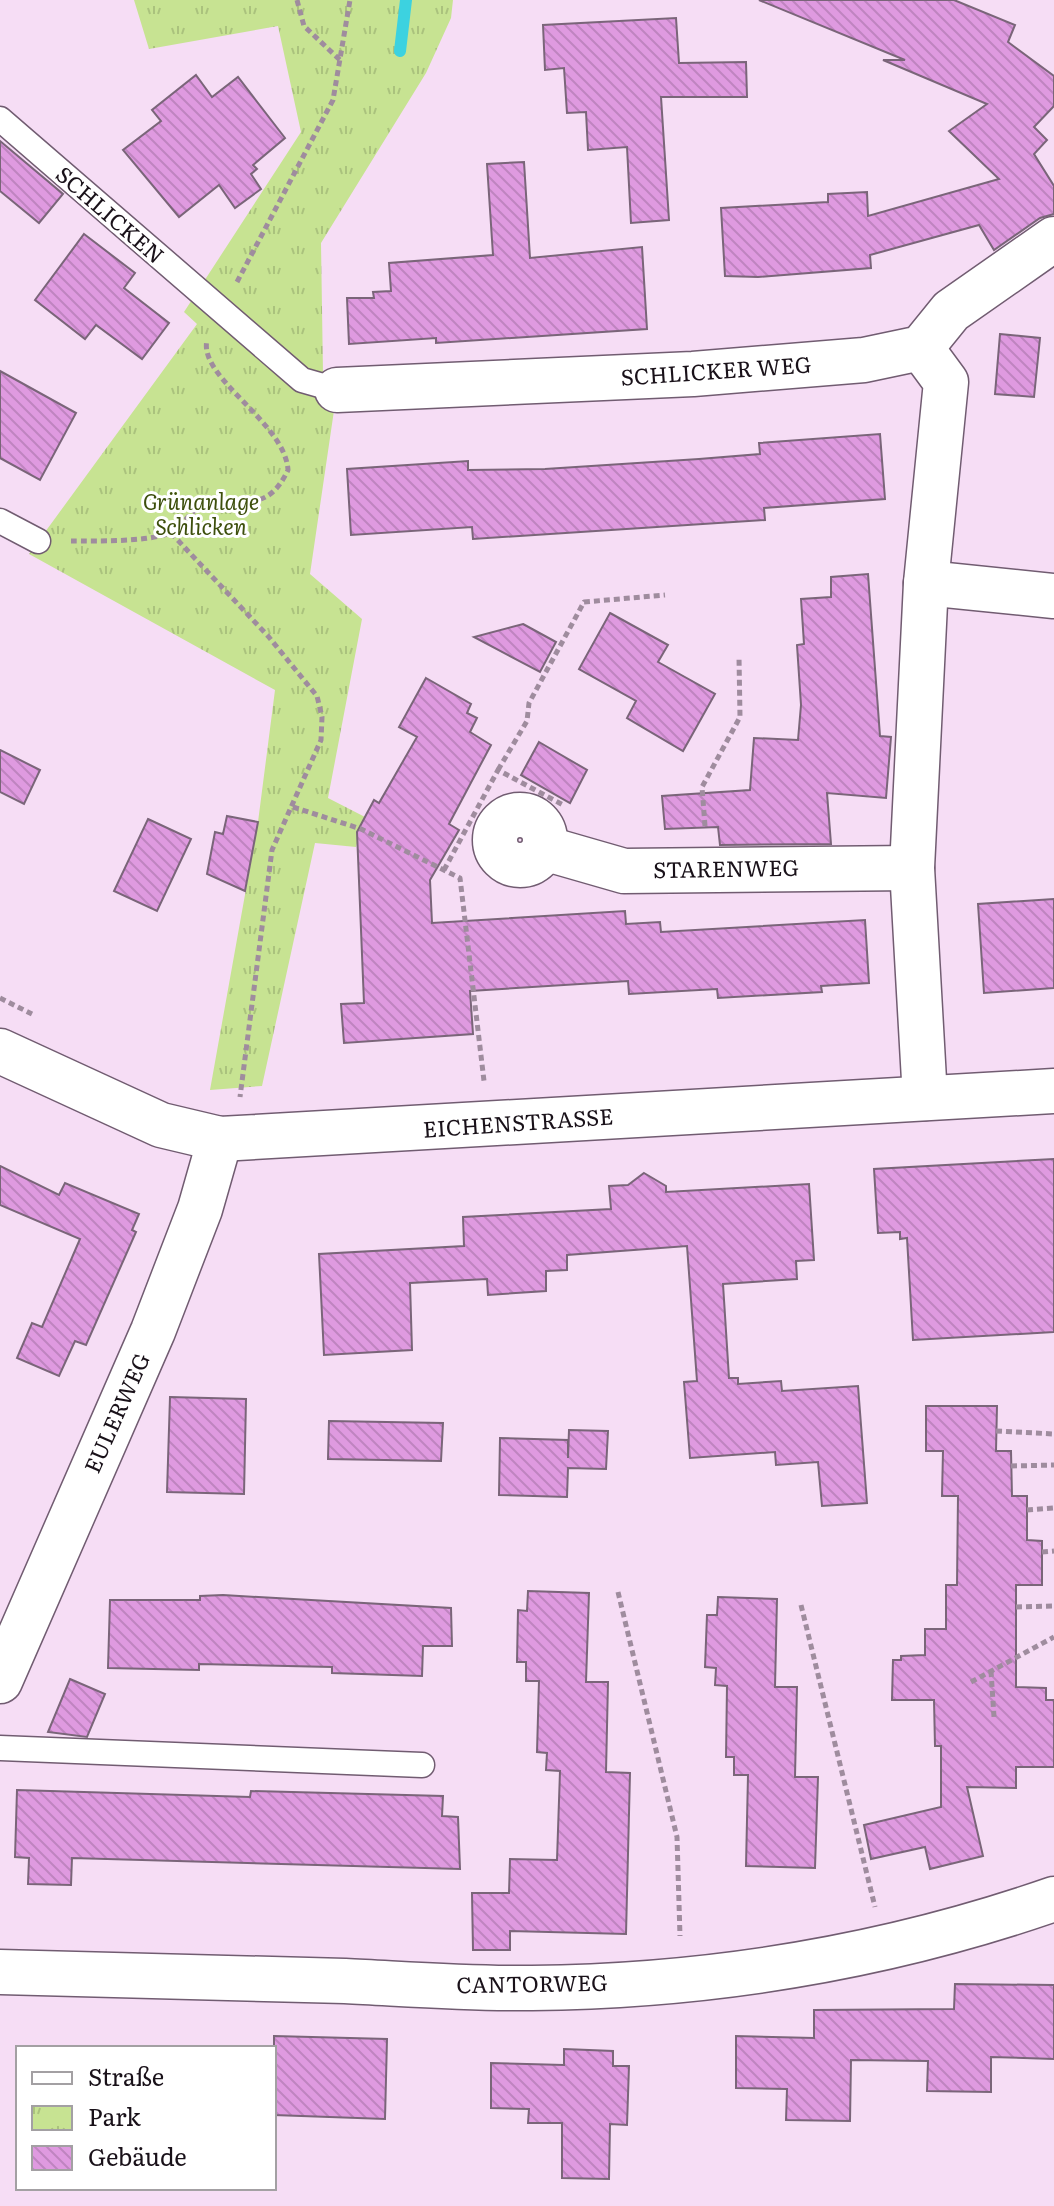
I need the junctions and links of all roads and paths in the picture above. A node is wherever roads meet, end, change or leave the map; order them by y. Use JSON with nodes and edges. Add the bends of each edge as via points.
{"nodes":[{"id":1,"x":297,"y":0,"type":"edge"},
{"id":2,"x":350,"y":0,"type":"edge"},
{"id":3,"x":341,"y":60,"type":"junction"},
{"id":4,"x":0,"y":119,"type":"edge"},
{"id":5,"x":1054,"y":239,"type":"edge"},
{"id":6,"x":221,"y":310,"type":"junction"},
{"id":7,"x":921,"y":348,"type":"junction"},
{"id":8,"x":337,"y":390,"type":"joint"},
{"id":9,"x":0,"y":521,"type":"edge"},
{"id":10,"x":171,"y":533,"type":"junction"},
{"id":11,"x":38,"y":541,"type":"joint"},
{"id":12,"x":926,"y":583,"type":"junction"},
{"id":13,"x":665,"y":595,"type":"dead end"},
{"id":14,"x":1054,"y":596,"type":"edge"},
{"id":15,"x":739,"y":657,"type":"dead end"},
{"id":16,"x":498,"y":770,"type":"dead end"},
{"id":17,"x":293,"y":807,"type":"junction"},
{"id":18,"x":544,"y":848,"type":"dead end"},
{"id":19,"x":912,"y":868,"type":"junction"},
{"id":20,"x":707,"y":869,"type":"junction"},
{"id":21,"x":0,"y":1051,"type":"edge"},
{"id":22,"x":1054,"y":1091,"type":"edge"},
{"id":23,"x":240,"y":1098,"type":"dead end"},
{"id":24,"x":925,"y":1098,"type":"junction"},
{"id":25,"x":489,"y":1125,"type":"junction"},
{"id":26,"x":220,"y":1139,"type":"junction"},
{"id":27,"x":996,"y":1431,"type":"dead end"},
{"id":28,"x":1054,"y":1434,"type":"edge"},
{"id":29,"x":1054,"y":1465,"type":"edge"},
{"id":30,"x":1011,"y":1466,"type":"dead end"},
{"id":31,"x":1054,"y":1508,"type":"edge"},
{"id":32,"x":1027,"y":1510,"type":"dead end"},
{"id":33,"x":1054,"y":1551,"type":"edge"},
{"id":34,"x":1042,"y":1552,"type":"dead end"},
{"id":35,"x":618,"y":1592,"type":"dead end"},
{"id":36,"x":801,"y":1605,"type":"dead end"},
{"id":37,"x":1054,"y":1606,"type":"edge"},
{"id":38,"x":1016,"y":1607,"type":"dead end"},
{"id":39,"x":1054,"y":1637,"type":"edge"},
{"id":40,"x":991,"y":1671,"type":"junction"},
{"id":41,"x":0,"y":1681,"type":"edge"},
{"id":42,"x":971,"y":1682,"type":"dead end"},
{"id":43,"x":994,"y":1717,"type":"dead end"},
{"id":44,"x":0,"y":1748,"type":"edge"},
{"id":45,"x":422,"y":1765,"type":"dead end"},
{"id":46,"x":869,"y":1887,"type":"dead end"},
{"id":47,"x":1054,"y":1899,"type":"edge"},
{"id":48,"x":679,"y":1914,"type":"dead end"},
{"id":49,"x":0,"y":1972,"type":"edge"}],
"edges":[{"from":1,"to":3,"type":"path","via":[[304,26]]},
{"from":2,"to":3,"type":"path"},
{"from":3,"to":6,"type":"path","via":[[333,100],[318,132]]},
{"from":4,"to":6,"type":"lane","name":"SCHLICKEN"},
{"from":5,"to":7,"type":"street","via":[[951,311]]},
{"from":6,"to":8,"type":"lane","name":"SCHLICKEN","via":[[302,380]]},
{"from":6,"to":10,"type":"path","via":[[205,347],[208,359],[274,435],[288,459],[288,470],[276,490],[262,500],[199,507]]},
{"from":7,"to":8,"type":"street","name":"SCHLICKER WEG","via":[[864,360],[693,374]]},
{"from":7,"to":12,"type":"street","via":[[946,382]]},
{"from":9,"to":11,"type":"lane"},
{"from":10,"to":11,"type":"path","via":[[107,541]]},
{"from":10,"to":17,"type":"path","via":[[317,696],[321,740]]},
{"from":12,"to":14,"type":"street"},
{"from":12,"to":19,"type":"street"},
{"from":13,"to":16,"type":"path","via":[[584,602]]},
{"from":15,"to":20,"type":"path","via":[[740,717],[702,787]]},
{"from":17,"to":23,"type":"path","via":[[272,850]]},
{"from":17,"to":25,"type":"path","via":[[361,829],[460,878]]},
{"from":18,"to":20,"type":"street","name":"STARENWEG","via":[[624,871]]},
{"from":19,"to":20,"type":"street","name":"STARENWEG"},
{"from":19,"to":24,"type":"street"},
{"from":21,"to":26,"type":"street","name":"EICHENSTRASSE","via":[[161,1125]]},
{"from":22,"to":24,"type":"street","name":"EICHENSTRASSE"},
{"from":24,"to":25,"type":"street","name":"EICHENSTRASSE"},
{"from":25,"to":26,"type":"street","name":"EICHENSTRASSE"},
{"from":26,"to":41,"type":"street","name":"EULERWEG","via":[[200,1209],[153,1331]]},
{"from":27,"to":28,"type":"path"},
{"from":29,"to":30,"type":"path"},
{"from":31,"to":32,"type":"path"},
{"from":33,"to":34,"type":"path"},
{"from":35,"to":48,"type":"path","via":[[677,1837]]},
{"from":36,"to":46,"type":"path"},
{"from":37,"to":38,"type":"path"},
{"from":39,"to":40,"type":"path"},
{"from":40,"to":42,"type":"path"},
{"from":40,"to":43,"type":"path"},
{"from":44,"to":45,"type":"lane"},
{"from":47,"to":49,"type":"street","name":"CANTORWEG","via":[[887,1948],[679,1979],[532,1988]]}]}
